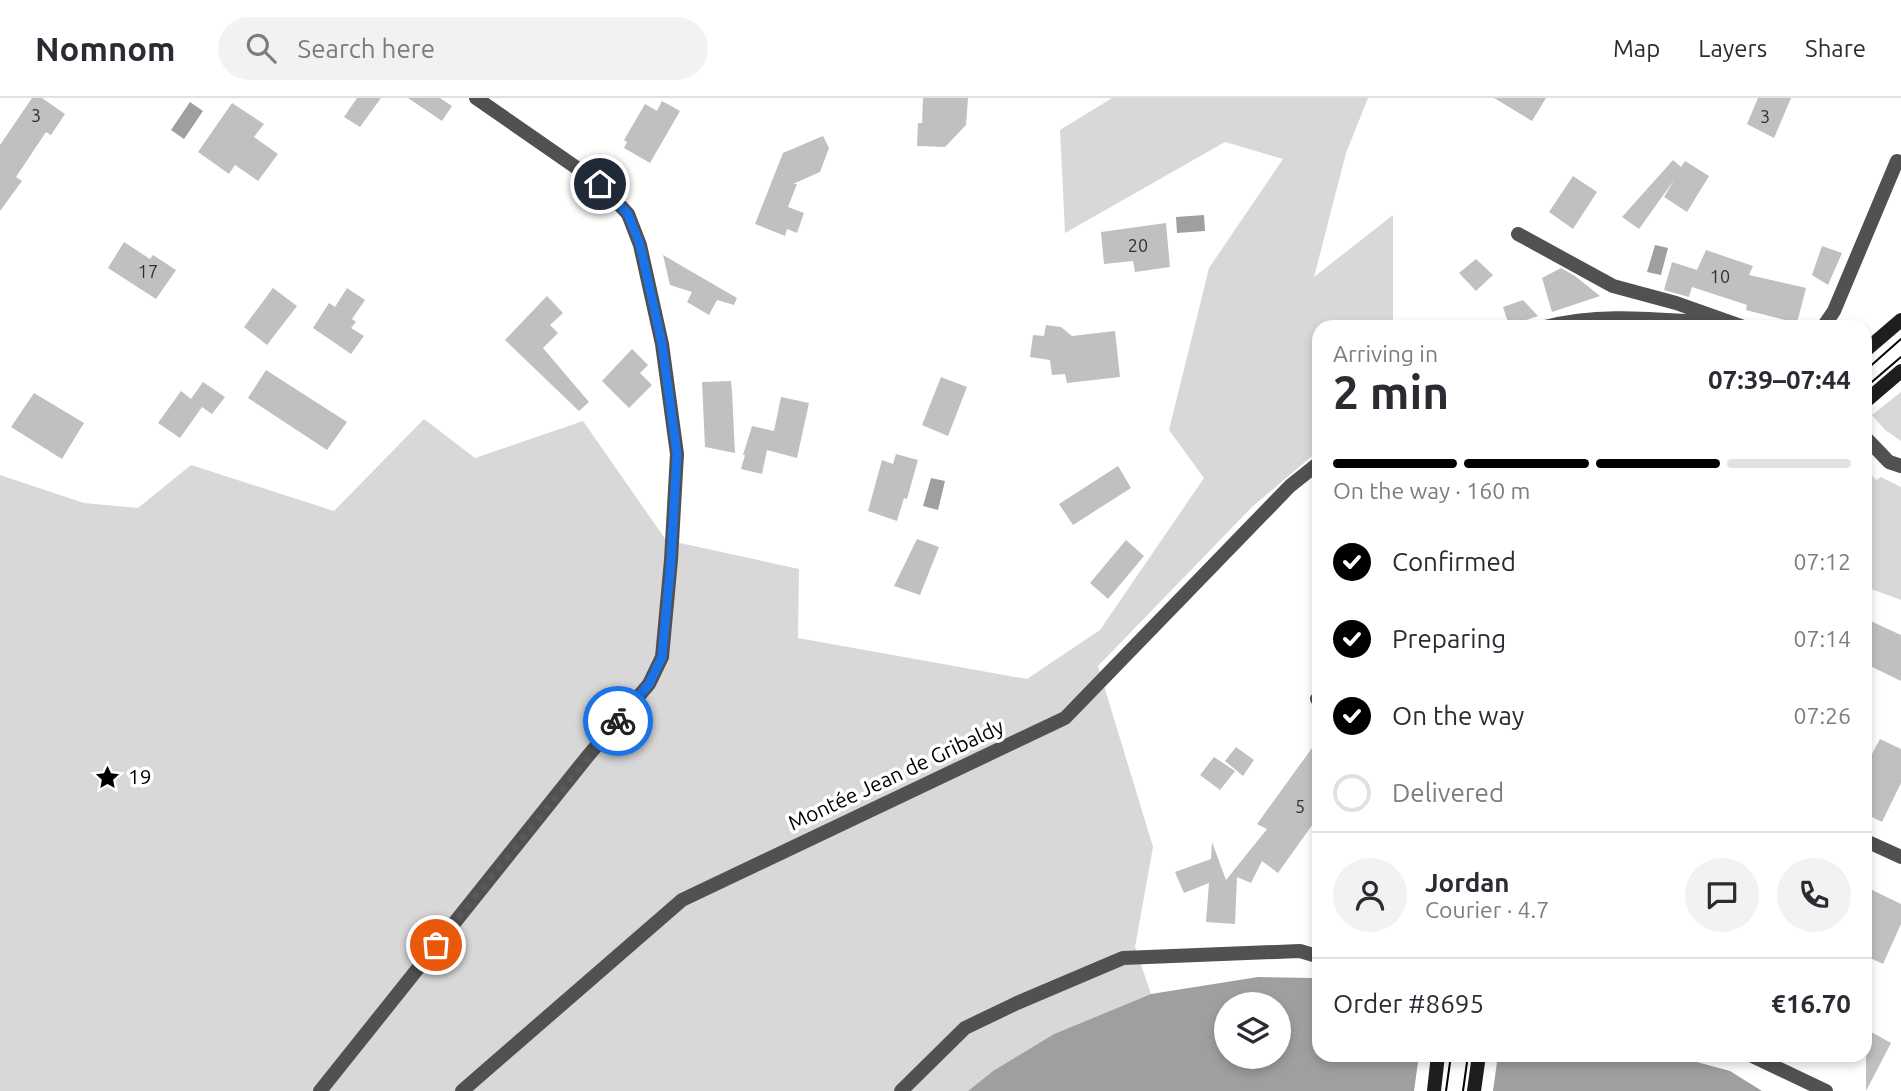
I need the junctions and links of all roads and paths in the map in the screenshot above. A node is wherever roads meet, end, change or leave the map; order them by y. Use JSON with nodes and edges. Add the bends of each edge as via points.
{"nodes":[{"id":1,"x":476,"y":98,"type":"edge"},
{"id":2,"x":1897,"y":161,"type":"dead end"},
{"id":3,"x":1518,"y":234,"type":"dead end"},
{"id":4,"x":1574,"y":320,"type":"edge"},
{"id":5,"x":1661,"y":320,"type":"edge"},
{"id":6,"x":1720,"y":320,"type":"edge"},
{"id":7,"x":1828,"y":320,"type":"edge"},
{"id":8,"x":1901,"y":320,"type":"edge"},
{"id":9,"x":1872,"y":345,"type":"edge"},
{"id":10,"x":1901,"y":371,"type":"edge"},
{"id":11,"x":1872,"y":396,"type":"edge"},
{"id":12,"x":1872,"y":445,"type":"edge"},
{"id":13,"x":1901,"y":466,"type":"edge"},
{"id":14,"x":1312,"y":468,"type":"edge"},
{"id":15,"x":1872,"y":844,"type":"edge"},
{"id":16,"x":1901,"y":857,"type":"edge"},
{"id":17,"x":1312,"y":955,"type":"edge"},
{"id":18,"x":1437,"y":1062,"type":"edge"},
{"id":19,"x":1478,"y":1062,"type":"edge"},
{"id":20,"x":1765,"y":1062,"type":"edge"},
{"id":21,"x":320,"y":1091,"type":"edge"},
{"id":22,"x":462,"y":1091,"type":"edge"},
{"id":23,"x":901,"y":1091,"type":"edge"},
{"id":24,"x":1434,"y":1091,"type":"edge"},
{"id":25,"x":1474,"y":1091,"type":"edge"},
{"id":26,"x":1826,"y":1091,"type":"edge"}],
"edges":[{"from":1,"to":21,"type":"street","via":[[600,184],[628,214],[640,245],[662,344],[677,454],[662,657],[649,684]]},
{"from":2,"to":7,"type":"street"},
{"from":3,"to":6,"type":"street","via":[[1613,286]]},
{"from":4,"to":5,"type":"street"},
{"from":8,"to":9,"type":"main road"},
{"from":10,"to":11,"type":"main road"},
{"from":12,"to":13,"type":"street","via":[[1889,462]]},
{"from":14,"to":22,"type":"street","name":"Montée Jean de Gribaldy","via":[[1065,718],[682,900]]},
{"from":15,"to":16,"type":"street"},
{"from":17,"to":23,"type":"street","via":[[1300,951],[1123,958],[965,1028]]},
{"from":18,"to":24,"type":"main road"},
{"from":19,"to":25,"type":"main road"},
{"from":20,"to":26,"type":"street"}]}
